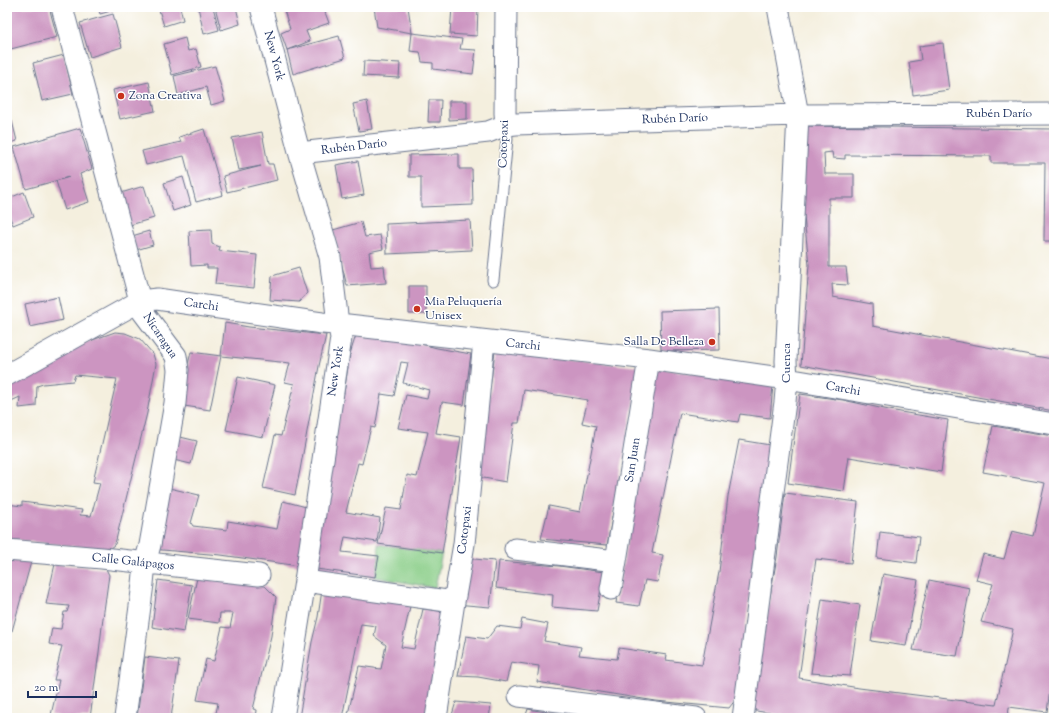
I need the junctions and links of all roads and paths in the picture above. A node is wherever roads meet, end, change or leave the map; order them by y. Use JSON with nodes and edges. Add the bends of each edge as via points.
{"nodes":[{"id":1,"x":62,"y":7,"type":"edge"},
{"id":2,"x":261,"y":7,"type":"edge"},
{"id":3,"x":506,"y":7,"type":"edge"},
{"id":4,"x":778,"y":7,"type":"edge"},
{"id":5,"x":1054,"y":114,"type":"edge"},
{"id":6,"x":798,"y":115,"type":"junction"},
{"id":7,"x":506,"y":125,"type":"junction"},
{"id":8,"x":300,"y":155,"type":"junction"},
{"id":9,"x":493,"y":280,"type":"dead end"},
{"id":10,"x":140,"y":301,"type":"junction"},
{"id":11,"x":338,"y":324,"type":"junction"},
{"id":12,"x":484,"y":341,"type":"junction"},
{"id":13,"x":649,"y":359,"type":"junction"},
{"id":14,"x":7,"y":375,"type":"edge"},
{"id":15,"x":787,"y":379,"type":"junction"},
{"id":16,"x":1054,"y":424,"type":"edge"},
{"id":17,"x":515,"y":549,"type":"dead end"},
{"id":18,"x":7,"y":550,"type":"edge"},
{"id":19,"x":616,"y":561,"type":"junction"},
{"id":20,"x":145,"y":563,"type":"junction"},
{"id":21,"x":259,"y":575,"type":"dead end"},
{"id":22,"x":305,"y":581,"type":"junction"},
{"id":23,"x":611,"y":589,"type":"dead end"},
{"id":24,"x":454,"y":602,"type":"junction"},
{"id":25,"x":519,"y":696,"type":"dead end"},
{"id":26,"x":125,"y":718,"type":"edge"},
{"id":27,"x":283,"y":718,"type":"edge"},
{"id":28,"x":436,"y":718,"type":"edge"},
{"id":29,"x":696,"y":718,"type":"edge"},
{"id":30,"x":743,"y":718,"type":"edge"}],
"edges":[{"from":1,"to":10,"type":"street","name":"Nicaragua"},
{"from":2,"to":8,"type":"street","name":"New York"},
{"from":3,"to":7,"type":"street","name":"Cotopaxi"},
{"from":4,"to":6,"type":"street","name":"Cuenca"},
{"from":5,"to":6,"type":"street","name":"Rubén Darío"},
{"from":6,"to":7,"type":"street","name":"Rubén Darío"},
{"from":6,"to":15,"type":"street","name":"Cuenca"},
{"from":7,"to":8,"type":"street","name":"Rubén Darío","via":[[488,132],[308,152]]},
{"from":7,"to":9,"type":"lane","name":"Cotopaxi","via":[[507,139]]},
{"from":8,"to":11,"type":"street","name":"New York","via":[[330,257]]},
{"from":10,"to":11,"type":"street","name":"Carchi","via":[[157,299]]},
{"from":10,"to":14,"type":"street","name":"Carchi"},
{"from":10,"to":20,"type":"street","name":"Nicaragua","via":[[143,312],[176,356],[178,370],[176,403]]},
{"from":11,"to":12,"type":"street","name":"Carchi"},
{"from":11,"to":22,"type":"street","name":"New York","via":[[341,338]]},
{"from":12,"to":13,"type":"street","name":"Carchi"},
{"from":12,"to":24,"type":"street","name":"Cotopaxi","via":[[464,544]]},
{"from":13,"to":15,"type":"street","name":"Carchi"},
{"from":13,"to":19,"type":"street","name":"San Juan"},
{"from":15,"to":16,"type":"street","name":"Carchi"},
{"from":15,"to":30,"type":"street","name":"Cuenca"},
{"from":17,"to":19,"type":"street"},
{"from":18,"to":20,"type":"street","name":"Calle Galápagos"},
{"from":19,"to":23,"type":"street","name":"San Juan"},
{"from":20,"to":21,"type":"street","name":"Calle Galápagos"},
{"from":20,"to":26,"type":"street","name":"Nicaragua"},
{"from":22,"to":24,"type":"street"},
{"from":22,"to":27,"type":"street","name":"New York"},
{"from":24,"to":28,"type":"street","name":"Cotopaxi"},
{"from":25,"to":29,"type":"street"}]}
